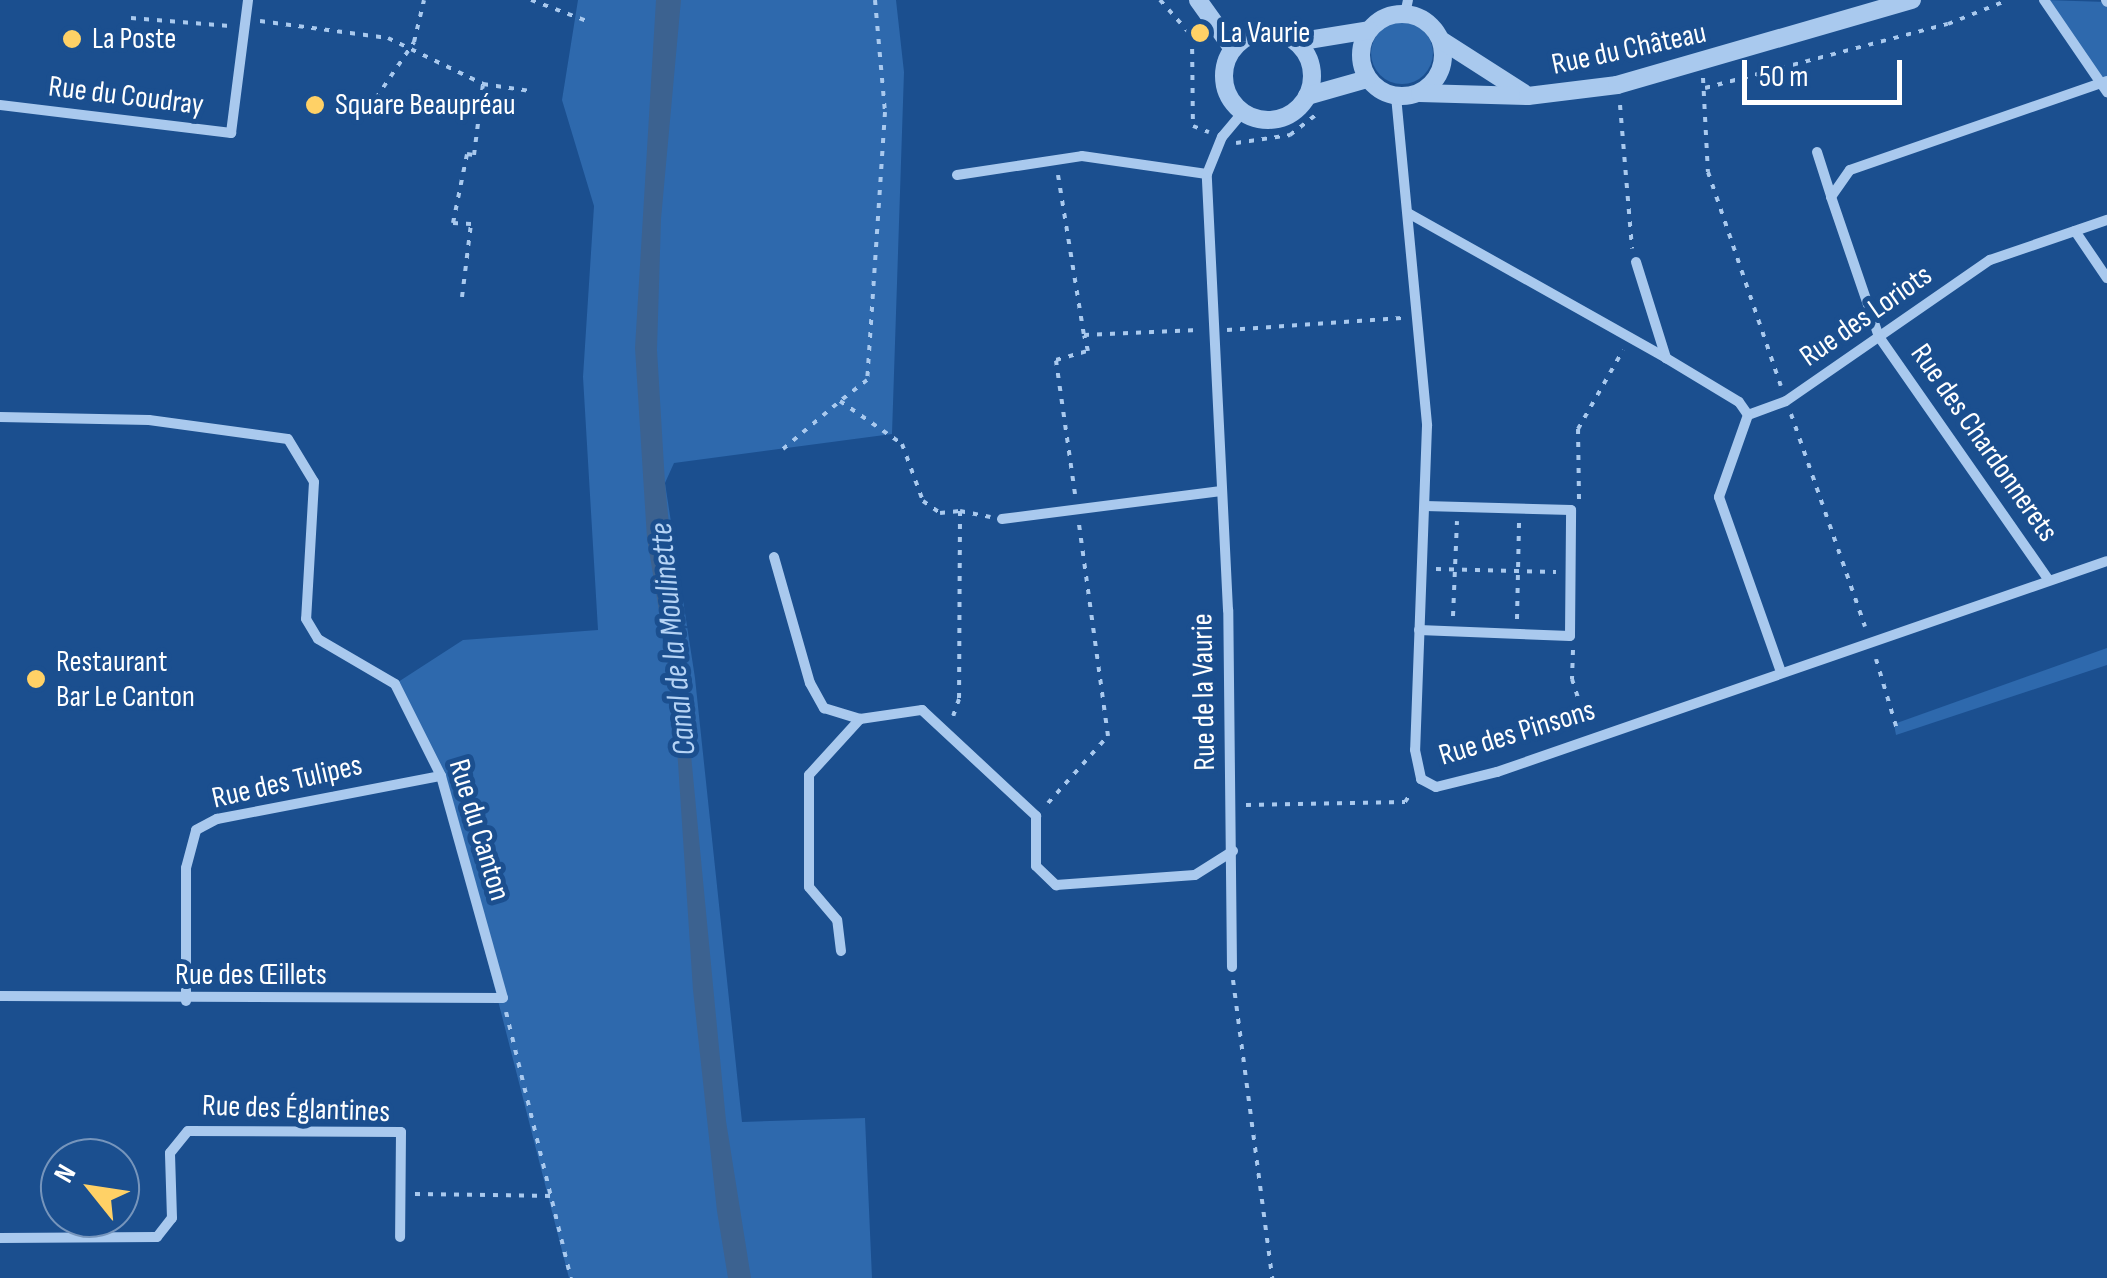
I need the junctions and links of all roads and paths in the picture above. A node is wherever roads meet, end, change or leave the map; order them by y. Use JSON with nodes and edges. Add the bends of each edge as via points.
{"nodes":[{"id":1,"x":248,"y":0,"type":"edge"},
{"id":2,"x":424,"y":0,"type":"edge"},
{"id":3,"x":531,"y":0,"type":"edge"},
{"id":4,"x":876,"y":0,"type":"edge"},
{"id":5,"x":1160,"y":0,"type":"edge"},
{"id":6,"x":1198,"y":0,"type":"edge"},
{"id":7,"x":1912,"y":0,"type":"edge"},
{"id":8,"x":2008,"y":0,"type":"edge"},
{"id":9,"x":2044,"y":0,"type":"edge"},
{"id":10,"x":1406,"y":7,"type":"edge"},
{"id":11,"x":131,"y":18,"type":"dead end"},
{"id":12,"x":587,"y":21,"type":"dead end"},
{"id":13,"x":245,"y":24,"type":"junction"},
{"id":14,"x":1369,"y":30,"type":"junction"},
{"id":15,"x":1440,"y":40,"type":"junction"},
{"id":16,"x":1296,"y":42,"type":"junction"},
{"id":17,"x":1674,"y":46,"type":"dead end"},
{"id":18,"x":410,"y":48,"type":"junction"},
{"id":19,"x":1233,"y":49,"type":"junction"},
{"id":20,"x":1701,"y":63,"type":"junction"},
{"id":21,"x":1550,"y":77,"type":"dead end"},
{"id":22,"x":1367,"y":79,"type":"junction"},
{"id":23,"x":483,"y":84,"type":"junction"},
{"id":24,"x":1618,"y":86,"type":"junction"},
{"id":25,"x":2105,"y":86,"type":"edge"},
{"id":26,"x":1705,"y":88,"type":"junction"},
{"id":27,"x":530,"y":90,"type":"dead end"},
{"id":28,"x":1420,"y":92,"type":"junction"},
{"id":29,"x":1307,"y":96,"type":"junction"},
{"id":30,"x":1396,"y":96,"type":"junction"},
{"id":31,"x":1528,"y":96,"type":"junction"},
{"id":32,"x":0,"y":106,"type":"edge"},
{"id":33,"x":1325,"y":108,"type":"dead end"},
{"id":34,"x":375,"y":112,"type":"dead end"},
{"id":35,"x":1242,"y":112,"type":"junction"},
{"id":36,"x":1222,"y":137,"type":"junction"},
{"id":37,"x":1817,"y":152,"type":"dead end"},
{"id":38,"x":1055,"y":160,"type":"junction"},
{"id":39,"x":1850,"y":170,"type":"junction"},
{"id":40,"x":1207,"y":174,"type":"junction"},
{"id":41,"x":958,"y":175,"type":"dead end"},
{"id":42,"x":1825,"y":176,"type":"junction"},
{"id":43,"x":1831,"y":197,"type":"junction"},
{"id":44,"x":1408,"y":213,"type":"junction"},
{"id":45,"x":2107,"y":220,"type":"edge"},
{"id":46,"x":2075,"y":231,"type":"junction"},
{"id":47,"x":1636,"y":262,"type":"joint"},
{"id":48,"x":2107,"y":278,"type":"edge"},
{"id":49,"x":462,"y":297,"type":"dead end"},
{"id":50,"x":1417,"y":316,"type":"junction"},
{"id":51,"x":1657,"y":328,"type":"junction"},
{"id":52,"x":1213,"y":330,"type":"junction"},
{"id":53,"x":1084,"y":335,"type":"junction"},
{"id":54,"x":1879,"y":337,"type":"junction"},
{"id":55,"x":1633,"y":339,"type":"junction"},
{"id":56,"x":1666,"y":358,"type":"junction"},
{"id":57,"x":1786,"y":401,"type":"junction"},
{"id":58,"x":840,"y":402,"type":"junction"},
{"id":59,"x":1748,"y":416,"type":"junction"},
{"id":60,"x":0,"y":417,"type":"edge"},
{"id":61,"x":783,"y":448,"type":"dead end"},
{"id":62,"x":1221,"y":491,"type":"junction"},
{"id":63,"x":1425,"y":506,"type":"junction"},
{"id":64,"x":1458,"y":508,"type":"junction"},
{"id":65,"x":1077,"y":509,"type":"junction"},
{"id":66,"x":1519,"y":509,"type":"junction"},
{"id":67,"x":1571,"y":510,"type":"junction"},
{"id":68,"x":960,"y":512,"type":"junction"},
{"id":69,"x":1002,"y":519,"type":"joint"},
{"id":70,"x":774,"y":557,"type":"dead end"},
{"id":71,"x":2107,"y":561,"type":"edge"},
{"id":72,"x":1422,"y":568,"type":"junction"},
{"id":73,"x":1456,"y":570,"type":"junction"},
{"id":74,"x":1519,"y":571,"type":"junction"},
{"id":75,"x":1571,"y":572,"type":"junction"},
{"id":76,"x":2048,"y":579,"type":"junction"},
{"id":77,"x":1419,"y":630,"type":"junction"},
{"id":78,"x":1452,"y":631,"type":"junction"},
{"id":79,"x":1517,"y":633,"type":"junction"},
{"id":80,"x":1570,"y":636,"type":"junction"},
{"id":81,"x":1870,"y":641,"type":"junction"},
{"id":82,"x":1782,"y":672,"type":"junction"},
{"id":83,"x":860,"y":718,"type":"junction"},
{"id":84,"x":946,"y":734,"type":"junction"},
{"id":85,"x":1898,"y":734,"type":"dead end"},
{"id":86,"x":1591,"y":737,"type":"junction"},
{"id":87,"x":441,"y":776,"type":"junction"},
{"id":88,"x":1420,"y":779,"type":"junction"},
{"id":89,"x":1231,"y":805,"type":"junction"},
{"id":90,"x":1036,"y":816,"type":"junction"},
{"id":91,"x":1233,"y":850,"type":"junction"},
{"id":92,"x":841,"y":951,"type":"dead end"},
{"id":93,"x":1232,"y":967,"type":"joint"},
{"id":94,"x":0,"y":996,"type":"edge"},
{"id":95,"x":502,"y":998,"type":"junction"},
{"id":96,"x":186,"y":1001,"type":"junction"},
{"id":97,"x":401,"y":1194,"type":"junction"},
{"id":98,"x":553,"y":1196,"type":"junction"},
{"id":99,"x":400,"y":1237,"type":"dead end"},
{"id":100,"x":0,"y":1238,"type":"edge"},
{"id":101,"x":571,"y":1278,"type":"edge"},
{"id":102,"x":1272,"y":1278,"type":"edge"}],
"edges":[{"from":1,"to":13,"type":"street","name":"Rue du Coudray"},
{"from":2,"to":18,"type":"path"},
{"from":3,"to":12,"type":"path"},
{"from":4,"to":58,"type":"path","via":[[885,112],[867,380]]},
{"from":5,"to":36,"type":"path","via":[[1192,36],[1193,126]]},
{"from":6,"to":19,"type":"street"},
{"from":7,"to":20,"type":"street","name":"Rue du Château"},
{"from":8,"to":26,"type":"path","via":[[1948,24]]},
{"from":9,"to":25,"type":"street"},
{"from":10,"to":14,"type":"street"},
{"from":10,"to":15,"type":"street"},
{"from":11,"to":13,"type":"path"},
{"from":13,"to":18,"type":"path","via":[[388,38]]},
{"from":13,"to":32,"type":"street","name":"Rue du Coudray","via":[[232,134]]},
{"from":14,"to":16,"type":"street"},
{"from":14,"to":22,"type":"street","via":[[1360,54]]},
{"from":15,"to":28,"type":"street","via":[[1440,70]]},
{"from":15,"to":31,"type":"street","name":"Rue du Château"},
{"from":16,"to":19,"type":"street","via":[[1270,32]]},
{"from":16,"to":29,"type":"street","via":[[1311,67]]},
{"from":17,"to":21,"type":"path","via":[[1573,64]]},
{"from":18,"to":23,"type":"path"},
{"from":18,"to":34,"type":"path","via":[[376,98]]},
{"from":19,"to":35,"type":"street","via":[[1224,76]]},
{"from":20,"to":24,"type":"street","name":"Rue du Château"},
{"from":20,"to":26,"type":"path"},
{"from":22,"to":29,"type":"street"},
{"from":22,"to":30,"type":"street"},
{"from":23,"to":27,"type":"path"},
{"from":23,"to":49,"type":"path","via":[[474,156],[467,154],[453,222],[471,224]]},
{"from":24,"to":31,"type":"street","name":"Rue du Château"},
{"from":24,"to":47,"type":"path","via":[[1625,230]]},
{"from":25,"to":39,"type":"street"},
{"from":26,"to":57,"type":"path","via":[[1708,172]]},
{"from":28,"to":30,"type":"street"},
{"from":28,"to":31,"type":"street","name":"Rue du Château"},
{"from":29,"to":35,"type":"street","via":[[1286,116]]},
{"from":30,"to":44,"type":"street","name":"Rue des Pinsons"},
{"from":33,"to":36,"type":"path","via":[[1290,135],[1242,146]]},
{"from":35,"to":36,"type":"street","name":"Rue de la Vaurie"},
{"from":36,"to":40,"type":"street","name":"Rue de la Vaurie"},
{"from":37,"to":42,"type":"street","name":"Rue des Chardonnerets"},
{"from":38,"to":40,"type":"street","via":[[1082,156]]},
{"from":38,"to":41,"type":"street"},
{"from":38,"to":53,"type":"path"},
{"from":39,"to":42,"type":"street"},
{"from":39,"to":43,"type":"street"},
{"from":40,"to":52,"type":"street","name":"Rue de la Vaurie"},
{"from":42,"to":43,"type":"street","name":"Rue des Chardonnerets"},
{"from":43,"to":54,"type":"street","name":"Rue des Chardonnerets"},
{"from":44,"to":50,"type":"street","name":"Rue des Pinsons"},
{"from":44,"to":55,"type":"street"},
{"from":45,"to":46,"type":"street","name":"Rue des Loriots"},
{"from":46,"to":48,"type":"street"},
{"from":46,"to":54,"type":"street","name":"Rue des Loriots","via":[[1990,260]]},
{"from":47,"to":51,"type":"street"},
{"from":50,"to":52,"type":"path"},
{"from":50,"to":63,"type":"street","name":"Rue des Pinsons","via":[[1427,426]]},
{"from":51,"to":55,"type":"street"},
{"from":51,"to":56,"type":"street"},
{"from":52,"to":53,"type":"path"},
{"from":52,"to":62,"type":"street","name":"Rue de la Vaurie"},
{"from":53,"to":65,"type":"path","via":[[1088,352],[1056,360]]},
{"from":54,"to":57,"type":"street","name":"Rue des Loriots"},
{"from":54,"to":76,"type":"street","name":"Rue des Chardonnerets"},
{"from":55,"to":56,"type":"street"},
{"from":55,"to":67,"type":"path","via":[[1578,428],[1579,502]]},
{"from":56,"to":59,"type":"street","via":[[1739,402]]},
{"from":57,"to":59,"type":"street","name":"Rue des Loriots"},
{"from":57,"to":81,"type":"path"},
{"from":58,"to":61,"type":"path"},
{"from":58,"to":68,"type":"path","via":[[902,444],[923,501],[940,512]]},
{"from":59,"to":82,"type":"street","via":[[1719,497]]},
{"from":60,"to":87,"type":"street","name":"Rue du Canton","via":[[149,420],[288,439],[314,482],[306,619],[318,640],[395,684]]},
{"from":62,"to":65,"type":"street"},
{"from":62,"to":89,"type":"street","name":"Rue de la Vaurie"},
{"from":63,"to":64,"type":"street"},
{"from":63,"to":72,"type":"street","name":"Rue des Pinsons"},
{"from":64,"to":66,"type":"street"},
{"from":64,"to":73,"type":"path"},
{"from":65,"to":69,"type":"street"},
{"from":65,"to":90,"type":"path","via":[[1108,736]]},
{"from":66,"to":67,"type":"street"},
{"from":66,"to":74,"type":"path"},
{"from":67,"to":75,"type":"street"},
{"from":68,"to":69,"type":"path"},
{"from":68,"to":84,"type":"path","via":[[959,699]]},
{"from":70,"to":83,"type":"street","via":[[810,683],[824,708]]},
{"from":71,"to":76,"type":"street","name":"Rue des Pinsons"},
{"from":72,"to":73,"type":"path"},
{"from":72,"to":77,"type":"street","name":"Rue des Pinsons"},
{"from":73,"to":74,"type":"path"},
{"from":73,"to":78,"type":"path"},
{"from":74,"to":75,"type":"path"},
{"from":74,"to":79,"type":"path"},
{"from":75,"to":80,"type":"street"},
{"from":76,"to":81,"type":"street","name":"Rue des Pinsons"},
{"from":77,"to":78,"type":"street"},
{"from":77,"to":88,"type":"street","name":"Rue des Pinsons"},
{"from":78,"to":79,"type":"street"},
{"from":79,"to":80,"type":"street"},
{"from":80,"to":86,"type":"path","via":[[1572,679]]},
{"from":81,"to":82,"type":"street","name":"Rue des Pinsons"},
{"from":81,"to":85,"type":"path"},
{"from":82,"to":86,"type":"street","name":"Rue des Pinsons"},
{"from":83,"to":84,"type":"street","via":[[922,710]]},
{"from":83,"to":92,"type":"street","via":[[808,775],[809,887],[838,920]]},
{"from":84,"to":90,"type":"street"},
{"from":86,"to":88,"type":"street","name":"Rue des Pinsons","via":[[1436,787]]},
{"from":87,"to":95,"type":"street","name":"Rue du Canton"},
{"from":87,"to":96,"type":"street","name":"Rue des Tulipes","via":[[217,819],[196,830],[186,868]]},
{"from":88,"to":89,"type":"path","via":[[1406,802]]},
{"from":89,"to":91,"type":"street","name":"Rue de la Vaurie"},
{"from":90,"to":91,"type":"street","via":[[1036,866],[1056,884],[1195,875]]},
{"from":91,"to":93,"type":"street","name":"Rue de la Vaurie"},
{"from":93,"to":102,"type":"path"},
{"from":94,"to":96,"type":"street","name":"Rue des Œillets"},
{"from":95,"to":96,"type":"street","name":"Rue des Œillets"},
{"from":95,"to":98,"type":"path"},
{"from":97,"to":98,"type":"path"},
{"from":97,"to":99,"type":"street","name":"Rue des Églantines"},
{"from":97,"to":100,"type":"street","name":"Rue des Églantines","via":[[401,1132],[188,1131],[170,1152],[172,1218],[157,1237]]},
{"from":98,"to":101,"type":"path"}]}
